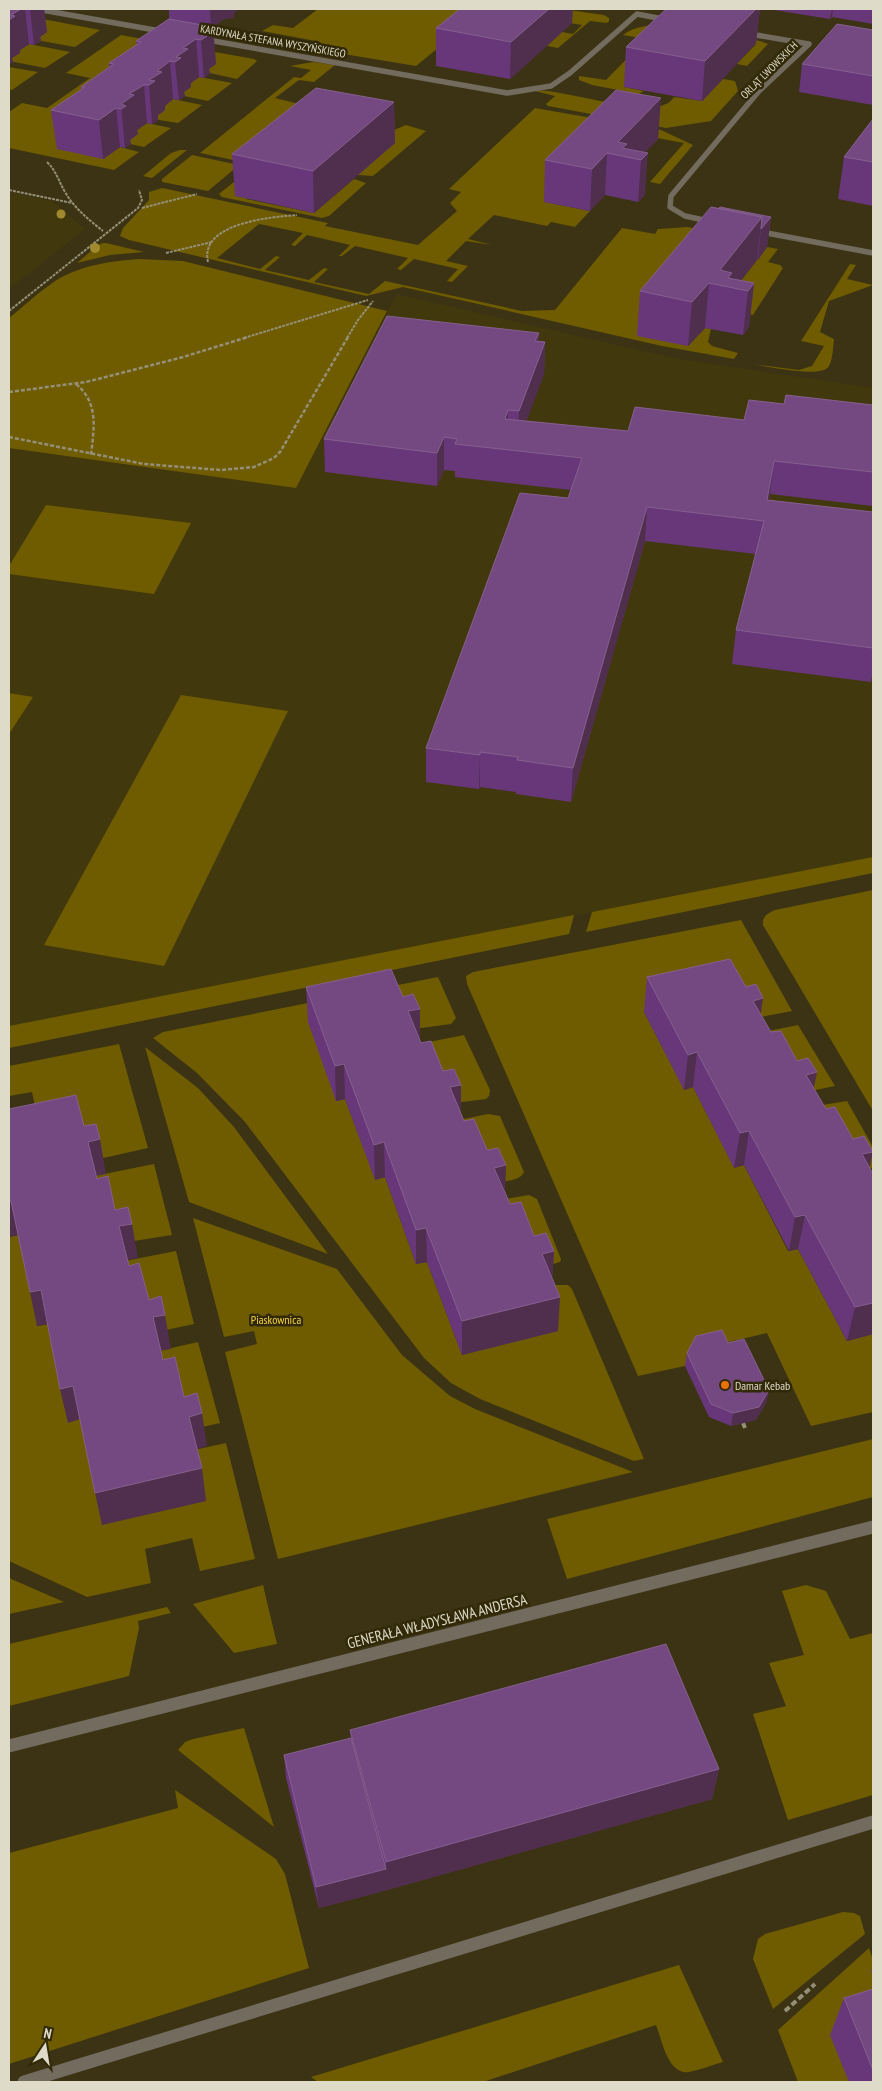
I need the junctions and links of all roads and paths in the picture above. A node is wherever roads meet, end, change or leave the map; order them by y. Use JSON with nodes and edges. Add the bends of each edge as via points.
{"nodes":[{"id":1,"x":36,"y":9,"type":"edge"},
{"id":2,"x":679,"y":22,"type":"edge"},
{"id":3,"x":740,"y":32,"type":"edge"},
{"id":4,"x":170,"y":33,"type":"edge"},
{"id":5,"x":198,"y":38,"type":"edge"},
{"id":6,"x":47,"y":162,"type":"dead end"},
{"id":7,"x":9,"y":190,"type":"edge"},
{"id":8,"x":139,"y":190,"type":"dead end"},
{"id":9,"x":197,"y":194,"type":"dead end"},
{"id":10,"x":73,"y":203,"type":"junction"},
{"id":11,"x":142,"y":208,"type":"dead end"},
{"id":12,"x":297,"y":215,"type":"dead end"},
{"id":13,"x":725,"y":225,"type":"edge"},
{"id":14,"x":753,"y":230,"type":"edge"},
{"id":15,"x":103,"y":231,"type":"dead end"},
{"id":16,"x":213,"y":242,"type":"junction"},
{"id":17,"x":166,"y":253,"type":"dead end"},
{"id":18,"x":873,"y":253,"type":"edge"},
{"id":19,"x":208,"y":262,"type":"dead end"},
{"id":20,"x":368,"y":300,"type":"dead end"},
{"id":21,"x":373,"y":301,"type":"dead end"},
{"id":22,"x":9,"y":311,"type":"edge"},
{"id":23,"x":76,"y":383,"type":"junction"},
{"id":24,"x":9,"y":392,"type":"edge"},
{"id":25,"x":9,"y":437,"type":"edge"},
{"id":26,"x":91,"y":455,"type":"junction"},
{"id":27,"x":743,"y":1423,"type":"edge"},
{"id":28,"x":745,"y":1428,"type":"dead end"},
{"id":29,"x":873,"y":1527,"type":"edge"},
{"id":30,"x":9,"y":1746,"type":"edge"},
{"id":31,"x":873,"y":1822,"type":"edge"},
{"id":32,"x":815,"y":1984,"type":"dead end"},
{"id":33,"x":785,"y":2011,"type":"dead end"},
{"id":34,"x":24,"y":2082,"type":"edge"}],
"edges":[{"from":1,"to":4,"type":"street"},
{"from":2,"to":5,"type":"street","name":"KARDYNAŁA STEFANA WYSZYŃSKIEGO","via":[[637,14],[551,86],[506,93]]},
{"from":3,"to":13,"type":"street","name":"ORLĄT LWOWSKICH","via":[[809,44],[759,91],[671,196],[670,208],[685,216]]},
{"from":6,"to":10,"type":"path","via":[[59,176]]},
{"from":7,"to":10,"type":"path"},
{"from":8,"to":22,"type":"path","via":[[142,200],[138,208]]},
{"from":9,"to":11,"type":"path"},
{"from":10,"to":15,"type":"path","via":[[80,213]]},
{"from":12,"to":16,"type":"path","via":[[248,221]]},
{"from":14,"to":18,"type":"street"},
{"from":16,"to":17,"type":"path"},
{"from":16,"to":19,"type":"path","via":[[206,253]]},
{"from":20,"to":23,"type":"path","via":[[183,358]]},
{"from":21,"to":26,"type":"path","via":[[358,320],[274,458],[254,467],[222,470],[144,464]]},
{"from":23,"to":24,"type":"path"},
{"from":23,"to":26,"type":"path","via":[[85,389],[93,404]]},
{"from":25,"to":26,"type":"path"},
{"from":27,"to":28,"type":"path"},
{"from":29,"to":30,"type":"street","name":"GENERAŁA WŁADYSŁAWA ANDERSA"},
{"from":31,"to":34,"type":"street"},
{"from":32,"to":33,"type":"path"}]}
